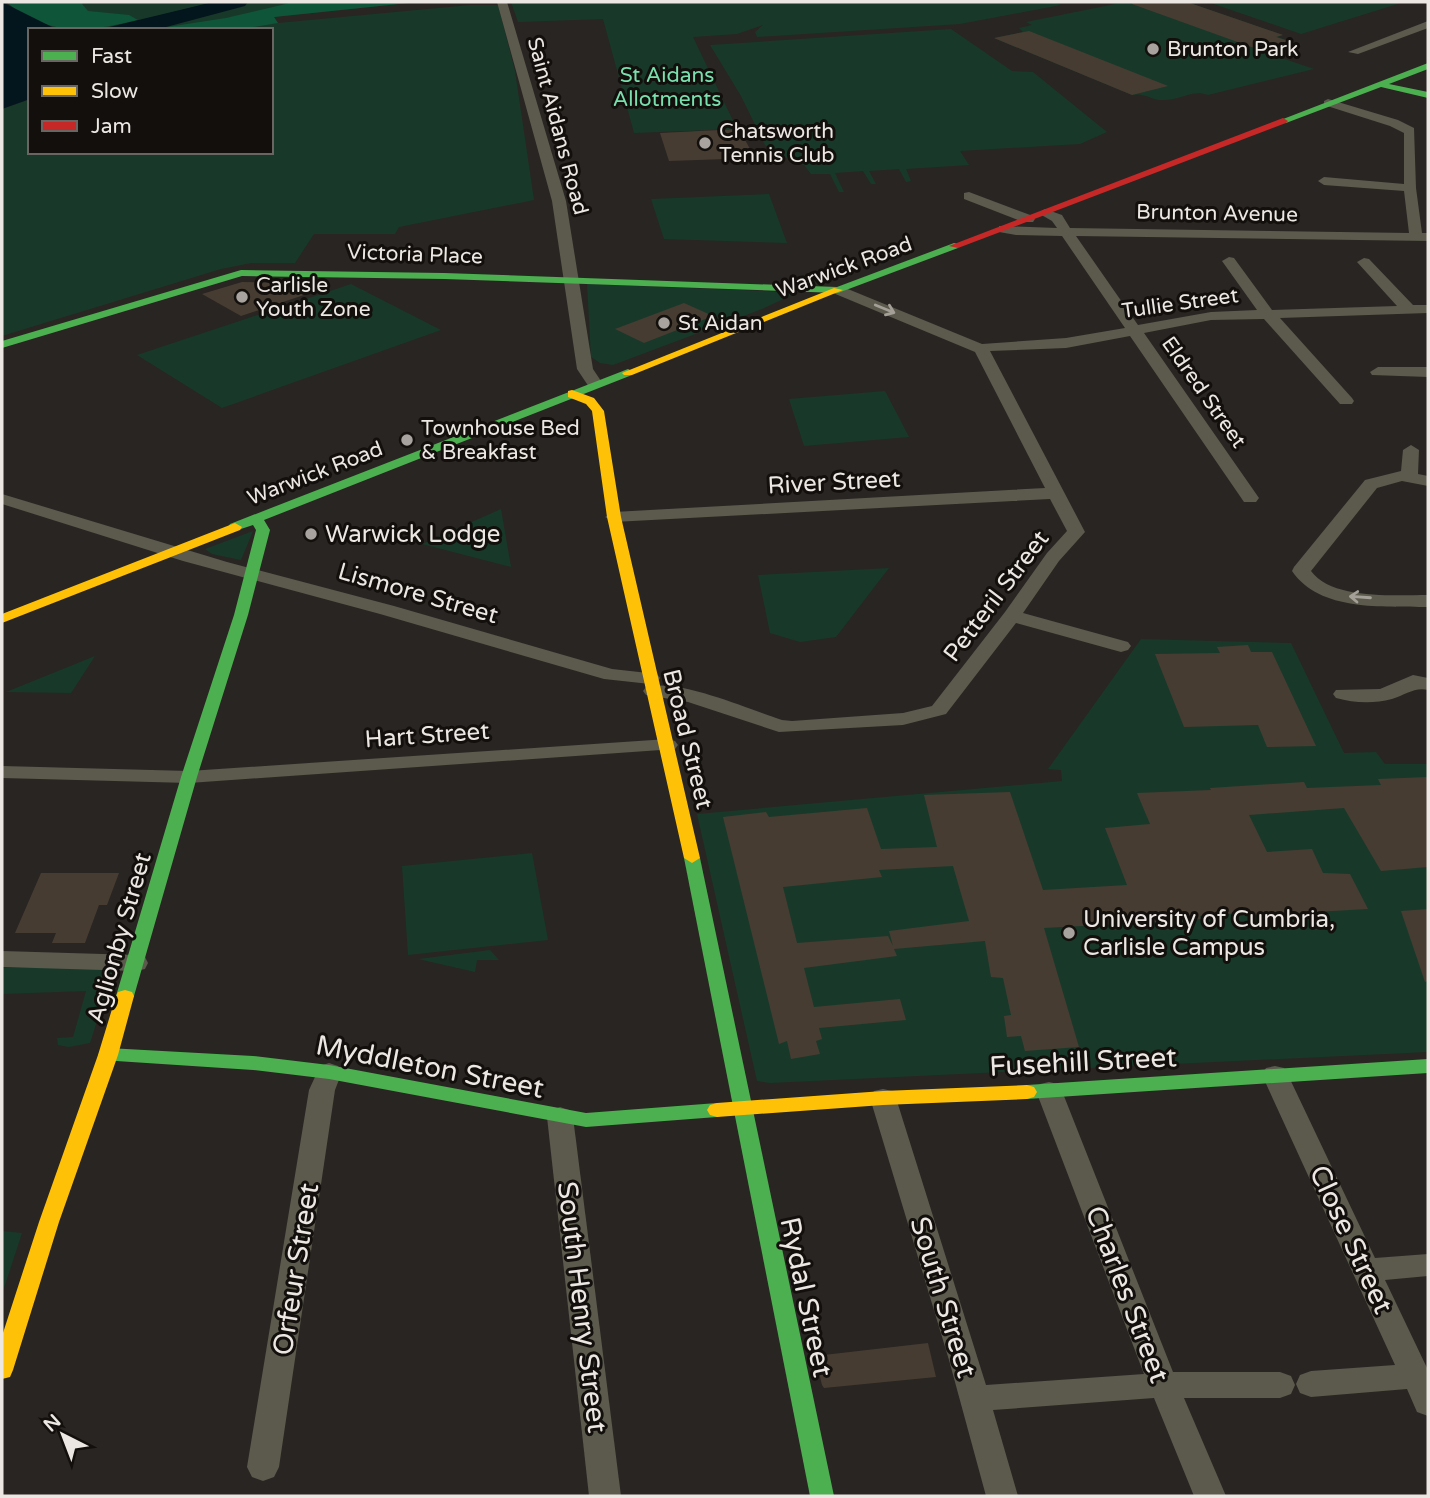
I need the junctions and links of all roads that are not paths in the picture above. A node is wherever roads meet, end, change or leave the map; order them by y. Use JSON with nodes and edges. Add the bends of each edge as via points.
{"nodes":[{"id":1,"x":502,"y":2,"type":"edge"},
{"id":2,"x":1428,"y":24,"type":"edge"},
{"id":3,"x":1354,"y":52,"type":"dead end"},
{"id":4,"x":1428,"y":66,"type":"edge"},
{"id":5,"x":1380,"y":84,"type":"junction"},
{"id":6,"x":1428,"y":95,"type":"edge"},
{"id":7,"x":1328,"y":103,"type":"junction"},
{"id":8,"x":1324,"y":181,"type":"dead end"},
{"id":9,"x":1410,"y":188,"type":"junction"},
{"id":10,"x":969,"y":196,"type":"dead end"},
{"id":11,"x":1045,"y":213,"type":"junction"},
{"id":12,"x":1028,"y":219,"type":"junction"},
{"id":13,"x":1004,"y":229,"type":"junction"},
{"id":14,"x":1066,"y":232,"type":"junction"},
{"id":15,"x":1422,"y":237,"type":"edge"},
{"id":16,"x":1229,"y":261,"type":"dead end"},
{"id":17,"x":1364,"y":262,"type":"dead end"},
{"id":18,"x":570,"y":279,"type":"junction"},
{"id":19,"x":838,"y":290,"type":"junction"},
{"id":20,"x":1428,"y":309,"type":"edge"},
{"id":21,"x":1409,"y":310,"type":"junction"},
{"id":22,"x":1267,"y":313,"type":"junction"},
{"id":23,"x":1134,"y":330,"type":"junction"},
{"id":24,"x":2,"y":345,"type":"edge"},
{"id":25,"x":981,"y":349,"type":"junction"},
{"id":26,"x":1378,"y":372,"type":"dead end"},
{"id":27,"x":1428,"y":372,"type":"edge"},
{"id":28,"x":595,"y":384,"type":"junction"},
{"id":29,"x":572,"y":394,"type":"junction"},
{"id":30,"x":1346,"y":401,"type":"dead end"},
{"id":31,"x":1411,"y":450,"type":"dead end"},
{"id":32,"x":1409,"y":476,"type":"junction"},
{"id":33,"x":1428,"y":481,"type":"edge"},
{"id":34,"x":1056,"y":493,"type":"junction"},
{"id":35,"x":1250,"y":498,"type":"dead end"},
{"id":36,"x":2,"y":499,"type":"edge"},
{"id":37,"x":614,"y":517,"type":"junction"},
{"id":38,"x":254,"y":519,"type":"junction"},
{"id":39,"x":174,"y":550,"type":"junction"},
{"id":40,"x":252,"y":574,"type":"junction"},
{"id":41,"x":1428,"y":601,"type":"edge"},
{"id":42,"x":1012,"y":616,"type":"junction"},
{"id":43,"x":2,"y":619,"type":"edge"},
{"id":44,"x":1121,"y":646,"type":"dead end"},
{"id":45,"x":1418,"y":678,"type":"edge"},
{"id":46,"x":651,"y":685,"type":"junction"},
{"id":47,"x":1343,"y":694,"type":"dead end"},
{"id":48,"x":668,"y":745,"type":"junction"},
{"id":49,"x":2,"y":772,"type":"edge"},
{"id":50,"x":189,"y":777,"type":"junction"},
{"id":51,"x":2,"y":959,"type":"edge"},
{"id":52,"x":136,"y":963,"type":"junction"},
{"id":53,"x":108,"y":1055,"type":"junction"},
{"id":54,"x":1428,"y":1066,"type":"edge"},
{"id":55,"x":330,"y":1072,"type":"junction"},
{"id":56,"x":1275,"y":1075,"type":"junction"},
{"id":57,"x":1049,"y":1091,"type":"junction"},
{"id":58,"x":883,"y":1098,"type":"junction"},
{"id":59,"x":741,"y":1108,"type":"junction"},
{"id":60,"x":560,"y":1118,"type":"junction"},
{"id":61,"x":1428,"y":1265,"type":"edge"},
{"id":62,"x":1367,"y":1270,"type":"junction"},
{"id":63,"x":2,"y":1370,"type":"edge"},
{"id":64,"x":1416,"y":1376,"type":"junction"},
{"id":65,"x":1311,"y":1384,"type":"dead end"},
{"id":66,"x":1163,"y":1385,"type":"junction"},
{"id":67,"x":1280,"y":1385,"type":"dead end"},
{"id":68,"x":975,"y":1399,"type":"junction"},
{"id":69,"x":1428,"y":1404,"type":"edge"},
{"id":70,"x":263,"y":1467,"type":"dead end"},
{"id":71,"x":605,"y":1496,"type":"edge"},
{"id":72,"x":822,"y":1496,"type":"edge"},
{"id":73,"x":1002,"y":1496,"type":"edge"},
{"id":74,"x":1210,"y":1496,"type":"edge"}],
"edges":[{"from":1,"to":18,"type":"street","name":"Saint Aidans Road","via":[[559,201]]},
{"from":2,"to":3,"type":"street"},
{"from":4,"to":5,"type":"street","name":"Warwick Road"},
{"from":5,"to":6,"type":"street"},
{"from":5,"to":7,"type":"street","name":"Warwick Road"},
{"from":7,"to":9,"type":"street","via":[[1410,131]]},
{"from":7,"to":11,"type":"street","name":"Warwick Road"},
{"from":8,"to":9,"type":"street"},
{"from":9,"to":15,"type":"street"},
{"from":10,"to":12,"type":"street"},
{"from":11,"to":12,"type":"street","name":"Warwick Road"},
{"from":11,"to":14,"type":"street","name":"Eldred Street","via":[[1054,216]]},
{"from":12,"to":13,"type":"street","name":"Warwick Road"},
{"from":13,"to":14,"type":"street","name":"Brunton Avenue"},
{"from":13,"to":19,"type":"street","name":"Warwick Road"},
{"from":14,"to":15,"type":"street","name":"Brunton Avenue"},
{"from":14,"to":23,"type":"street","name":"Eldred Street"},
{"from":16,"to":22,"type":"street"},
{"from":17,"to":21,"type":"street"},
{"from":18,"to":19,"type":"street","name":"Victoria Place"},
{"from":18,"to":24,"type":"street","name":"Victoria Place","via":[[241,273]]},
{"from":18,"to":28,"type":"street","name":"Saint Aidans Road","via":[[584,369]]},
{"from":19,"to":25,"type":"street","one_way":true},
{"from":19,"to":28,"type":"street","name":"Warwick Road"},
{"from":20,"to":21,"type":"street","name":"Tullie Street"},
{"from":21,"to":22,"type":"street","name":"Tullie Street"},
{"from":22,"to":23,"type":"street","name":"Tullie Street","via":[[1186,319]]},
{"from":22,"to":30,"type":"street"},
{"from":23,"to":25,"type":"street","name":"Tullie Street","via":[[1066,343]]},
{"from":23,"to":35,"type":"street","name":"Eldred Street"},
{"from":25,"to":34,"type":"street","name":"Petteril Street"},
{"from":26,"to":27,"type":"street"},
{"from":28,"to":29,"type":"street","name":"Warwick Road"},
{"from":29,"to":37,"type":"street","name":"Broad Street","via":[[590,401],[598,411]]},
{"from":29,"to":38,"type":"street","name":"Warwick Road"},
{"from":31,"to":32,"type":"street"},
{"from":32,"to":33,"type":"street"},
{"from":41,"to":32,"type":"street","one_way":true,"via":[[1334,595],[1309,582],[1301,571],[1371,484]]},
{"from":34,"to":37,"type":"street","name":"River Street"},
{"from":34,"to":42,"type":"street","name":"Petteril Street","via":[[1076,532]]},
{"from":36,"to":39,"type":"street","name":"Lismore Street"},
{"from":37,"to":46,"type":"street","name":"Broad Street"},
{"from":38,"to":39,"type":"street","name":"Warwick Road"},
{"from":38,"to":40,"type":"street","name":"Aglionby Street","via":[[263,530]]},
{"from":39,"to":40,"type":"street","name":"Lismore Street"},
{"from":39,"to":43,"type":"street","name":"Warwick Road"},
{"from":40,"to":46,"type":"street","name":"Lismore Street"},
{"from":40,"to":50,"type":"street","name":"Aglionby Street"},
{"from":42,"to":44,"type":"street"},
{"from":42,"to":46,"type":"street","name":"Petteril Street","via":[[939,710],[919,717],[792,727]]},
{"from":45,"to":47,"type":"street","via":[[1388,695]]},
{"from":46,"to":48,"type":"street","name":"Broad Street"},
{"from":48,"to":50,"type":"street","name":"Hart Street"},
{"from":48,"to":59,"type":"street","name":"Broad Street","via":[[721,988]]},
{"from":49,"to":50,"type":"street","name":"Hart Street"},
{"from":50,"to":52,"type":"street","name":"Aglionby Street"},
{"from":51,"to":52,"type":"street"},
{"from":52,"to":53,"type":"street","name":"Aglionby Street"},
{"from":53,"to":55,"type":"street","name":"Myddleton Street"},
{"from":53,"to":63,"type":"street","name":"Aglionby Street"},
{"from":54,"to":56,"type":"street","name":"Fusehill Street"},
{"from":55,"to":60,"type":"street","name":"Myddleton Street"},
{"from":55,"to":70,"type":"street","name":"Orfeur Street","via":[[322,1090]]},
{"from":56,"to":57,"type":"street","name":"Fusehill Street"},
{"from":56,"to":62,"type":"street","name":"Close Street"},
{"from":57,"to":58,"type":"street","name":"Fusehill Street"},
{"from":57,"to":66,"type":"street","name":"Charles Street"},
{"from":58,"to":59,"type":"street","name":"Fusehill Street"},
{"from":58,"to":68,"type":"street","name":"South Street"},
{"from":59,"to":60,"type":"street","name":"Myddleton Street"},
{"from":59,"to":72,"type":"street","name":"Rydal Street"},
{"from":60,"to":71,"type":"street","name":"South Henry Street"},
{"from":61,"to":62,"type":"street"},
{"from":62,"to":64,"type":"street","name":"Close Street"},
{"from":64,"to":65,"type":"street"},
{"from":64,"to":69,"type":"street","name":"Close Street"},
{"from":66,"to":67,"type":"street"},
{"from":66,"to":68,"type":"street"},
{"from":66,"to":74,"type":"street","name":"Charles Street"},
{"from":68,"to":73,"type":"street","name":"South Street"}]}
